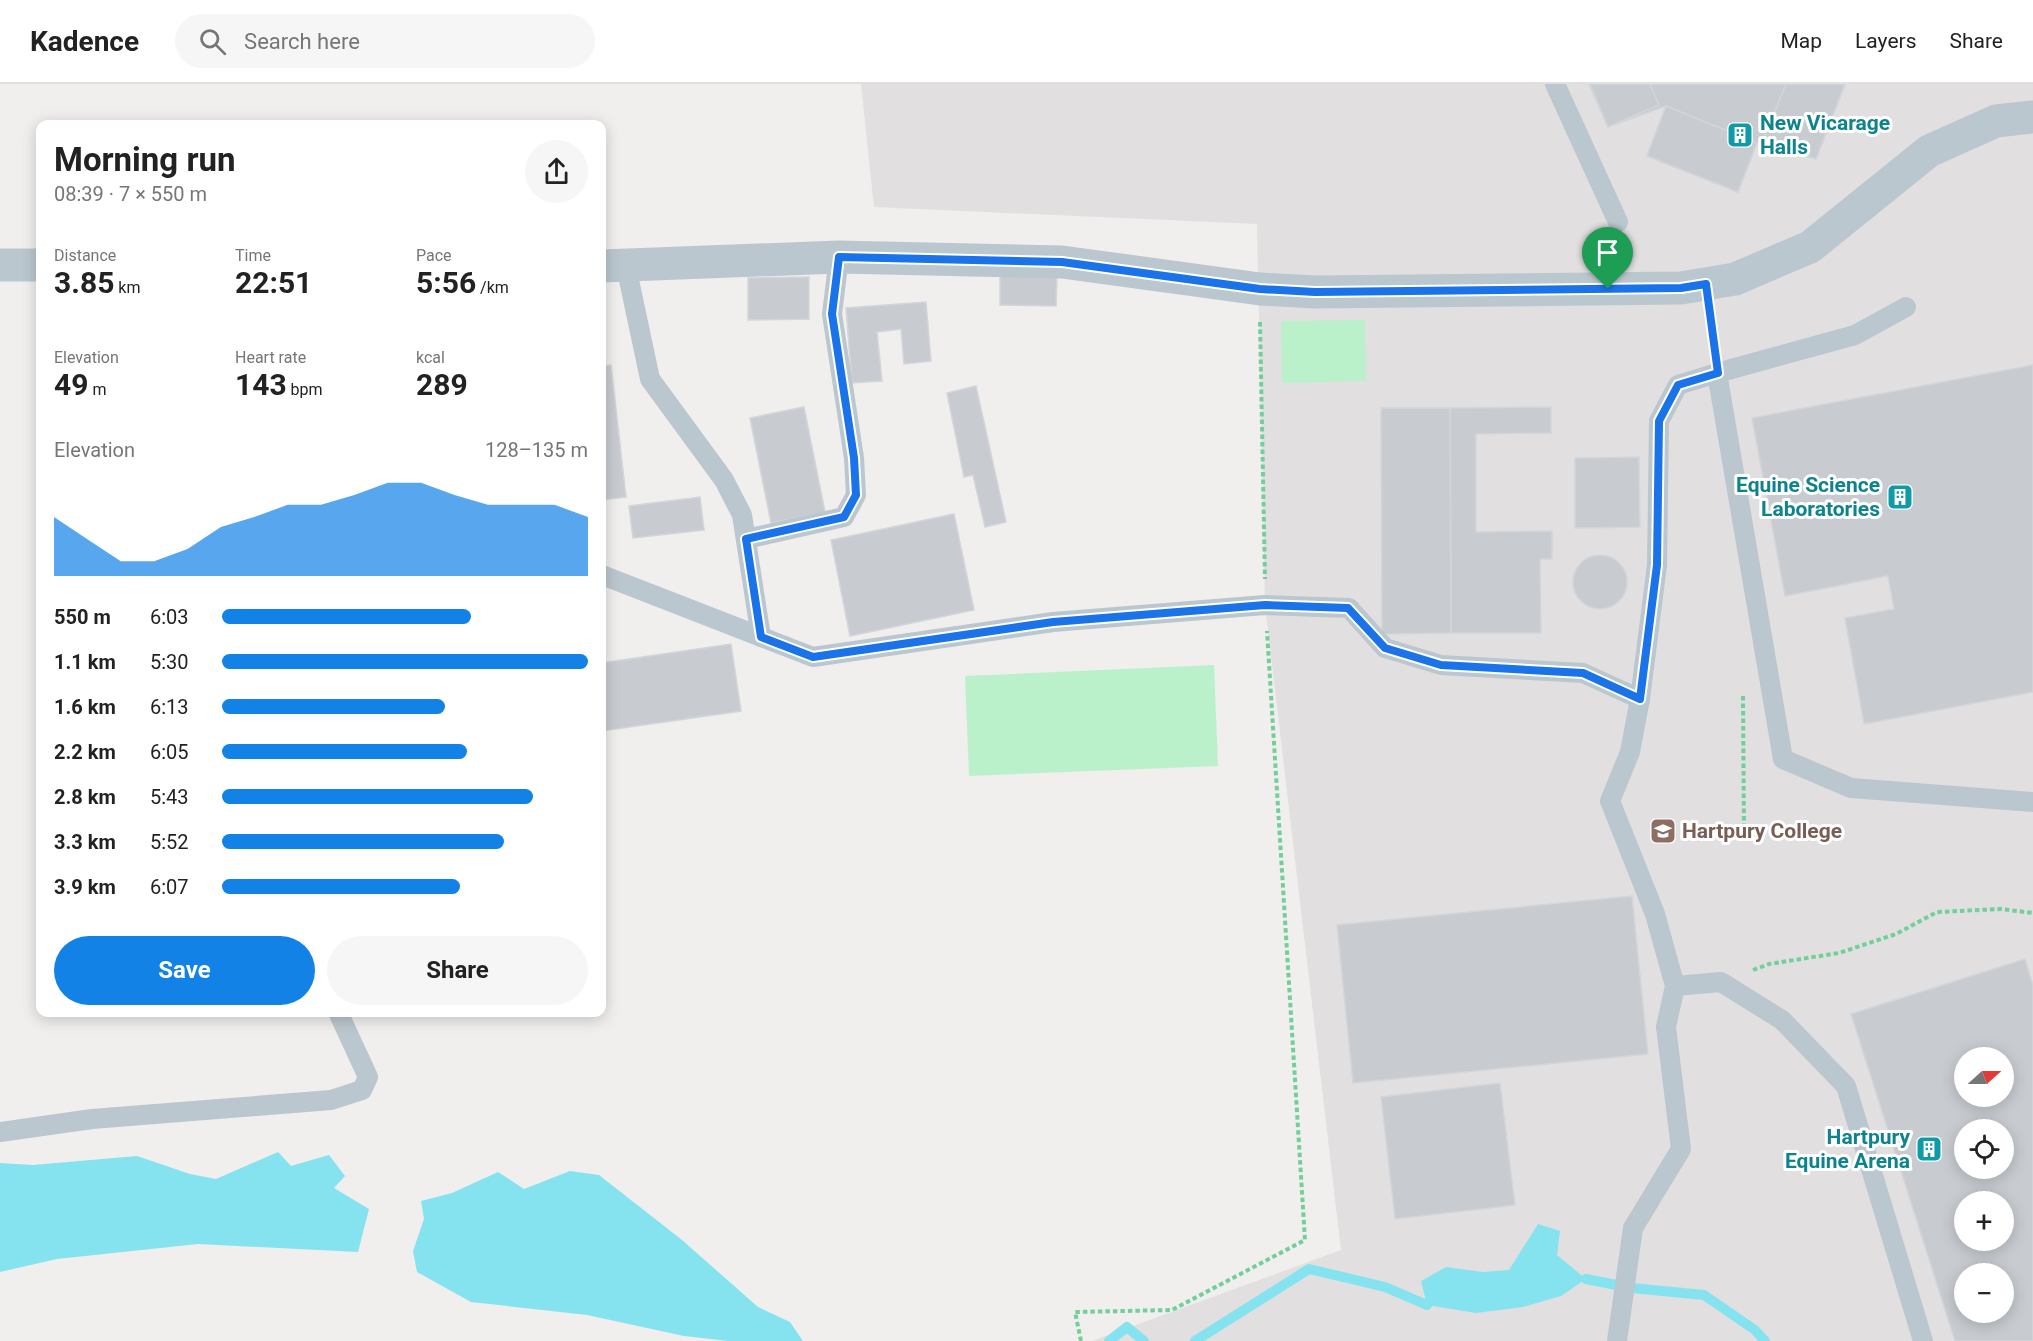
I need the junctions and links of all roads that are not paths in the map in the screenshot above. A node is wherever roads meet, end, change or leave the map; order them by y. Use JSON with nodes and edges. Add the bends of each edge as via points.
{"nodes":[{"id":1,"x":1555,"y":84,"type":"edge"},
{"id":2,"x":2033,"y":117,"type":"edge"},
{"id":3,"x":1618,"y":222,"type":"dead end"},
{"id":4,"x":839,"y":257,"type":"junction"},
{"id":5,"x":0,"y":265,"type":"edge"},
{"id":6,"x":36,"y":265,"type":"edge"},
{"id":7,"x":614,"y":266,"type":"edge"},
{"id":8,"x":1906,"y":307,"type":"dead end"},
{"id":9,"x":1718,"y":373,"type":"junction"},
{"id":10,"x":746,"y":539,"type":"junction"},
{"id":11,"x":606,"y":576,"type":"edge"},
{"id":12,"x":761,"y":637,"type":"junction"},
{"id":13,"x":1640,"y":699,"type":"junction"},
{"id":14,"x":2033,"y":802,"type":"edge"},
{"id":15,"x":1675,"y":986,"type":"junction"},
{"id":16,"x":340,"y":1017,"type":"edge"},
{"id":17,"x":0,"y":1131,"type":"edge"},
{"id":18,"x":1617,"y":1341,"type":"edge"},
{"id":19,"x":1923,"y":1341,"type":"edge"}],
"edges":[{"from":1,"to":3,"type":"lane"},
{"from":2,"to":4,"type":"street","via":[[1996,122],[1929,151],[1810,247],[1735,279],[1681,288],[1315,292],[1260,289],[1062,262]]},
{"from":4,"to":7,"type":"street"},
{"from":4,"to":10,"type":"lane","via":[[832,314],[856,495],[844,517]]},
{"from":5,"to":6,"type":"street"},
{"from":7,"to":10,"type":"lane","via":[[650,380],[724,480],[742,515]]},
{"from":8,"to":9,"type":"lane","via":[[1856,335]]},
{"from":9,"to":13,"type":"lane","via":[[1678,385],[1659,421],[1657,565]]},
{"from":9,"to":14,"type":"lane","via":[[1783,759],[1851,788]]},
{"from":10,"to":12,"type":"lane"},
{"from":11,"to":12,"type":"lane"},
{"from":12,"to":13,"type":"lane","via":[[813,657],[1053,622],[1265,605],[1348,608],[1385,648],[1441,665],[1583,673]]},
{"from":13,"to":15,"type":"lane","via":[[1630,752],[1610,801],[1655,914]]},
{"from":15,"to":18,"type":"lane","via":[[1666,1028],[1681,1149],[1633,1228]]},
{"from":15,"to":19,"type":"lane","via":[[1721,982],[1782,1020],[1846,1086]]},
{"from":16,"to":17,"type":"lane","via":[[368,1077],[362,1090],[331,1100],[92,1119]]}]}
